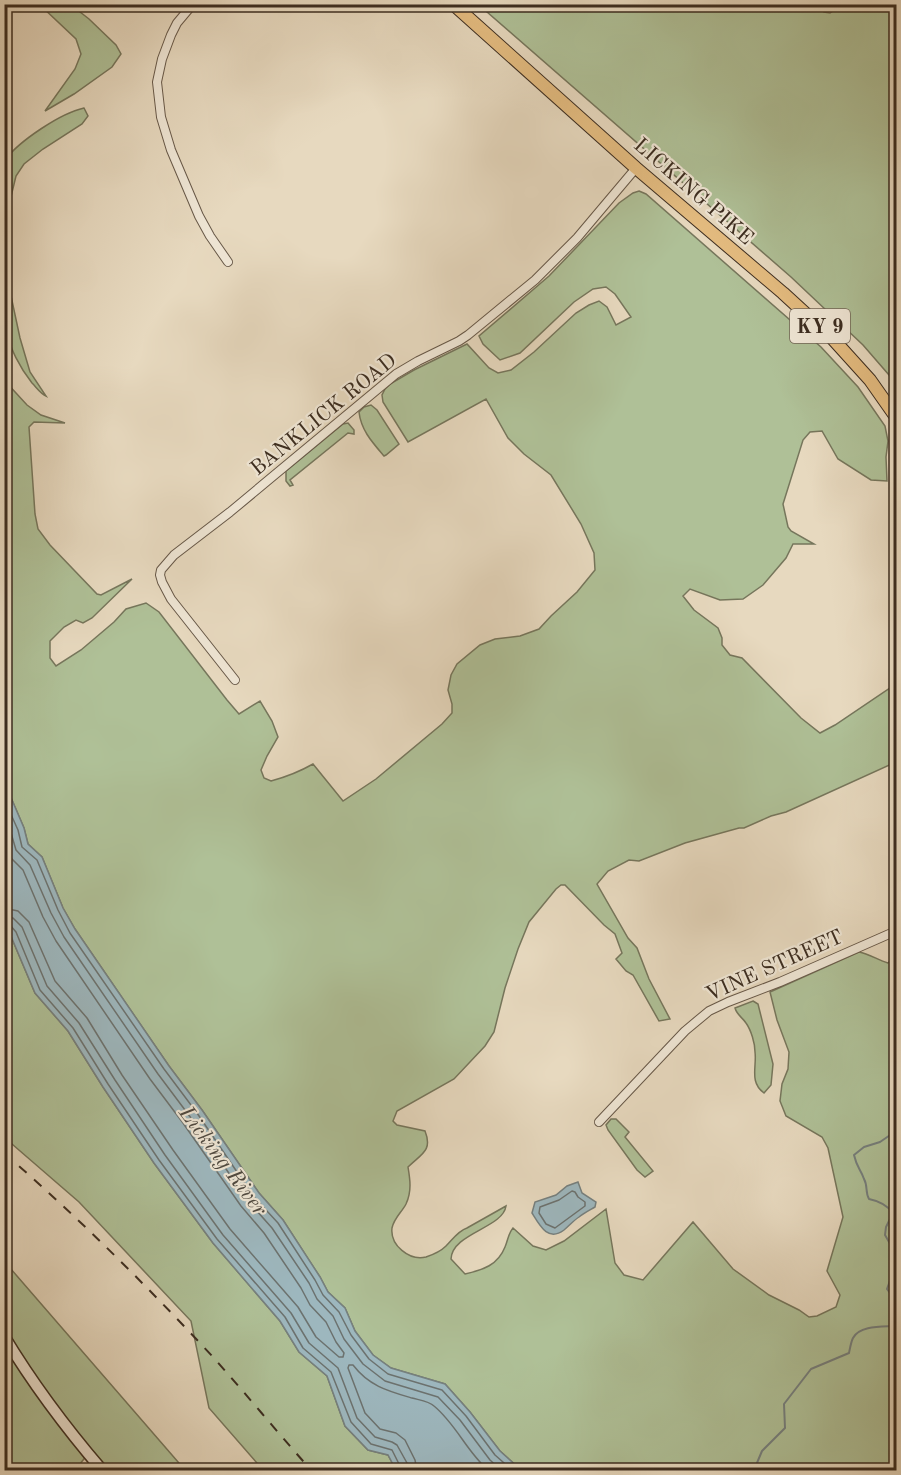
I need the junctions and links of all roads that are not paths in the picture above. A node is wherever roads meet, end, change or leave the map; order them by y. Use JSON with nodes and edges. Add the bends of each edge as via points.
{"nodes":[{"id":1,"x":193,"y":4,"type":"edge"},
{"id":2,"x":453,"y":4,"type":"edge"},
{"id":3,"x":636,"y":168,"type":"junction"},
{"id":4,"x":228,"y":262,"type":"dead end"},
{"id":5,"x":897,"y":417,"type":"edge"},
{"id":6,"x":235,"y":681,"type":"dead end"},
{"id":7,"x":897,"y":931,"type":"edge"},
{"id":8,"x":599,"y":1122,"type":"dead end"},
{"id":9,"x":4,"y":1336,"type":"edge"},
{"id":10,"x":102,"y":1470,"type":"edge"}],
"edges":[{"from":1,"to":4,"type":"street","via":[[177,23],[162,59],[157,82],[161,117],[200,216]]},
{"from":2,"to":3,"type":"main road","name":"LICKING PIKE","number":"KY 9"},
{"from":3,"to":5,"type":"main road","name":"LICKING PIKE","number":"KY 9","via":[[832,338]]},
{"from":3,"to":6,"type":"street","name":"BANKLICK ROAD","via":[[564,252],[488,320],[459,342],[396,374],[188,543],[161,570],[171,599]]},
{"from":7,"to":8,"type":"street","name":"VINE STREET","via":[[709,1011]]},
{"from":9,"to":10,"type":"main road","via":[[69,1431]]}]}
